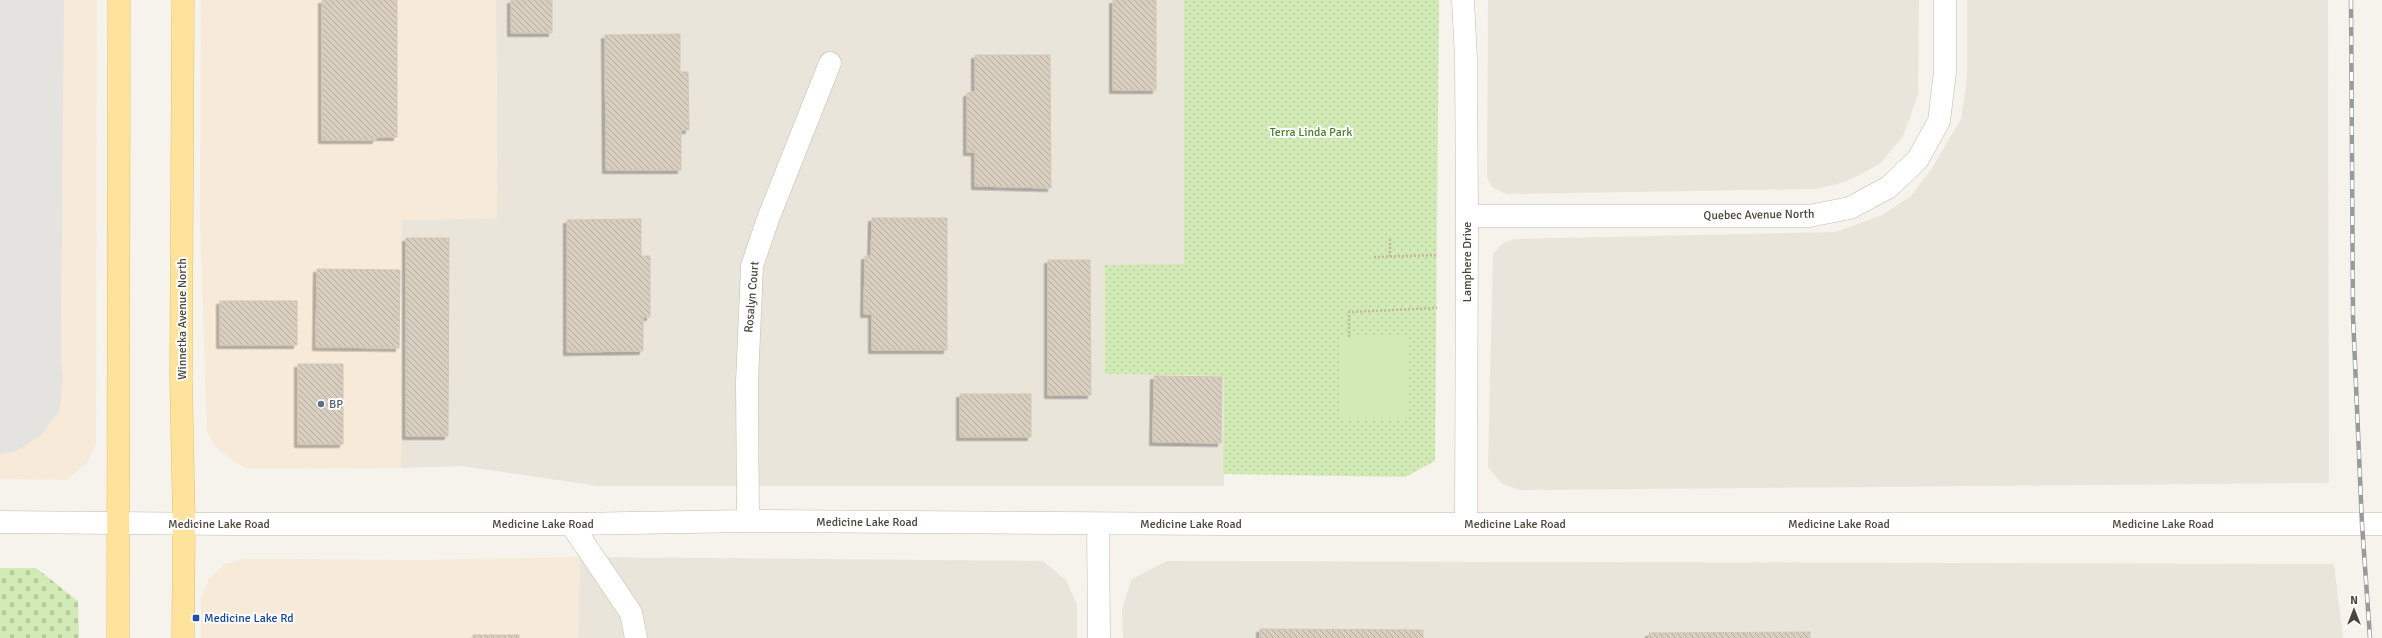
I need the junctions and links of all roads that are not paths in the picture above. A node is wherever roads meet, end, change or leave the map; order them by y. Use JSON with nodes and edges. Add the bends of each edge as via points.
{"nodes":[{"id":1,"x":120,"y":0,"type":"edge"},
{"id":2,"x":183,"y":0,"type":"edge"},
{"id":3,"x":1463,"y":0,"type":"edge"},
{"id":4,"x":1945,"y":0,"type":"edge"},
{"id":5,"x":830,"y":63,"type":"dead end"},
{"id":6,"x":1467,"y":216,"type":"junction"},
{"id":7,"x":748,"y":521,"type":"junction"},
{"id":8,"x":0,"y":522,"type":"edge"},
{"id":9,"x":118,"y":523,"type":"junction"},
{"id":10,"x":184,"y":524,"type":"junction"},
{"id":11,"x":571,"y":524,"type":"junction"},
{"id":12,"x":1098,"y":524,"type":"junction"},
{"id":13,"x":1466,"y":524,"type":"junction"},
{"id":14,"x":2382,"y":524,"type":"edge"},
{"id":15,"x":118,"y":638,"type":"edge"},
{"id":16,"x":183,"y":638,"type":"edge"},
{"id":17,"x":636,"y":638,"type":"edge"},
{"id":18,"x":1099,"y":638,"type":"edge"}],
"edges":[{"from":1,"to":9,"type":"main road"},
{"from":2,"to":10,"type":"main road","name":"Winnetka Avenue North","via":[[181,377]]},
{"from":3,"to":6,"type":"street","name":"Lamphere Drive"},
{"from":4,"to":6,"type":"street","name":"Quebec Avenue North","via":[[1945,72],[1939,121],[1912,165],[1889,187],[1850,208],[1809,216]]},
{"from":5,"to":7,"type":"street","name":"Rosalyn Court","via":[[752,266],[748,374]]},
{"from":6,"to":13,"type":"street","name":"Lamphere Drive"},
{"from":7,"to":11,"type":"street","name":"Medicine Lake Road"},
{"from":7,"to":12,"type":"street","name":"Medicine Lake Road"},
{"from":8,"to":9,"type":"street","name":"Medicine Lake Road"},
{"from":9,"to":10,"type":"street","name":"Medicine Lake Road"},
{"from":9,"to":15,"type":"main road"},
{"from":10,"to":11,"type":"street","name":"Medicine Lake Road"},
{"from":10,"to":16,"type":"main road","name":"Winnetka Avenue North"},
{"from":11,"to":17,"type":"street","via":[[631,613]]},
{"from":12,"to":13,"type":"street","name":"Medicine Lake Road"},
{"from":12,"to":18,"type":"street"},
{"from":13,"to":14,"type":"street","name":"Medicine Lake Road"}]}
